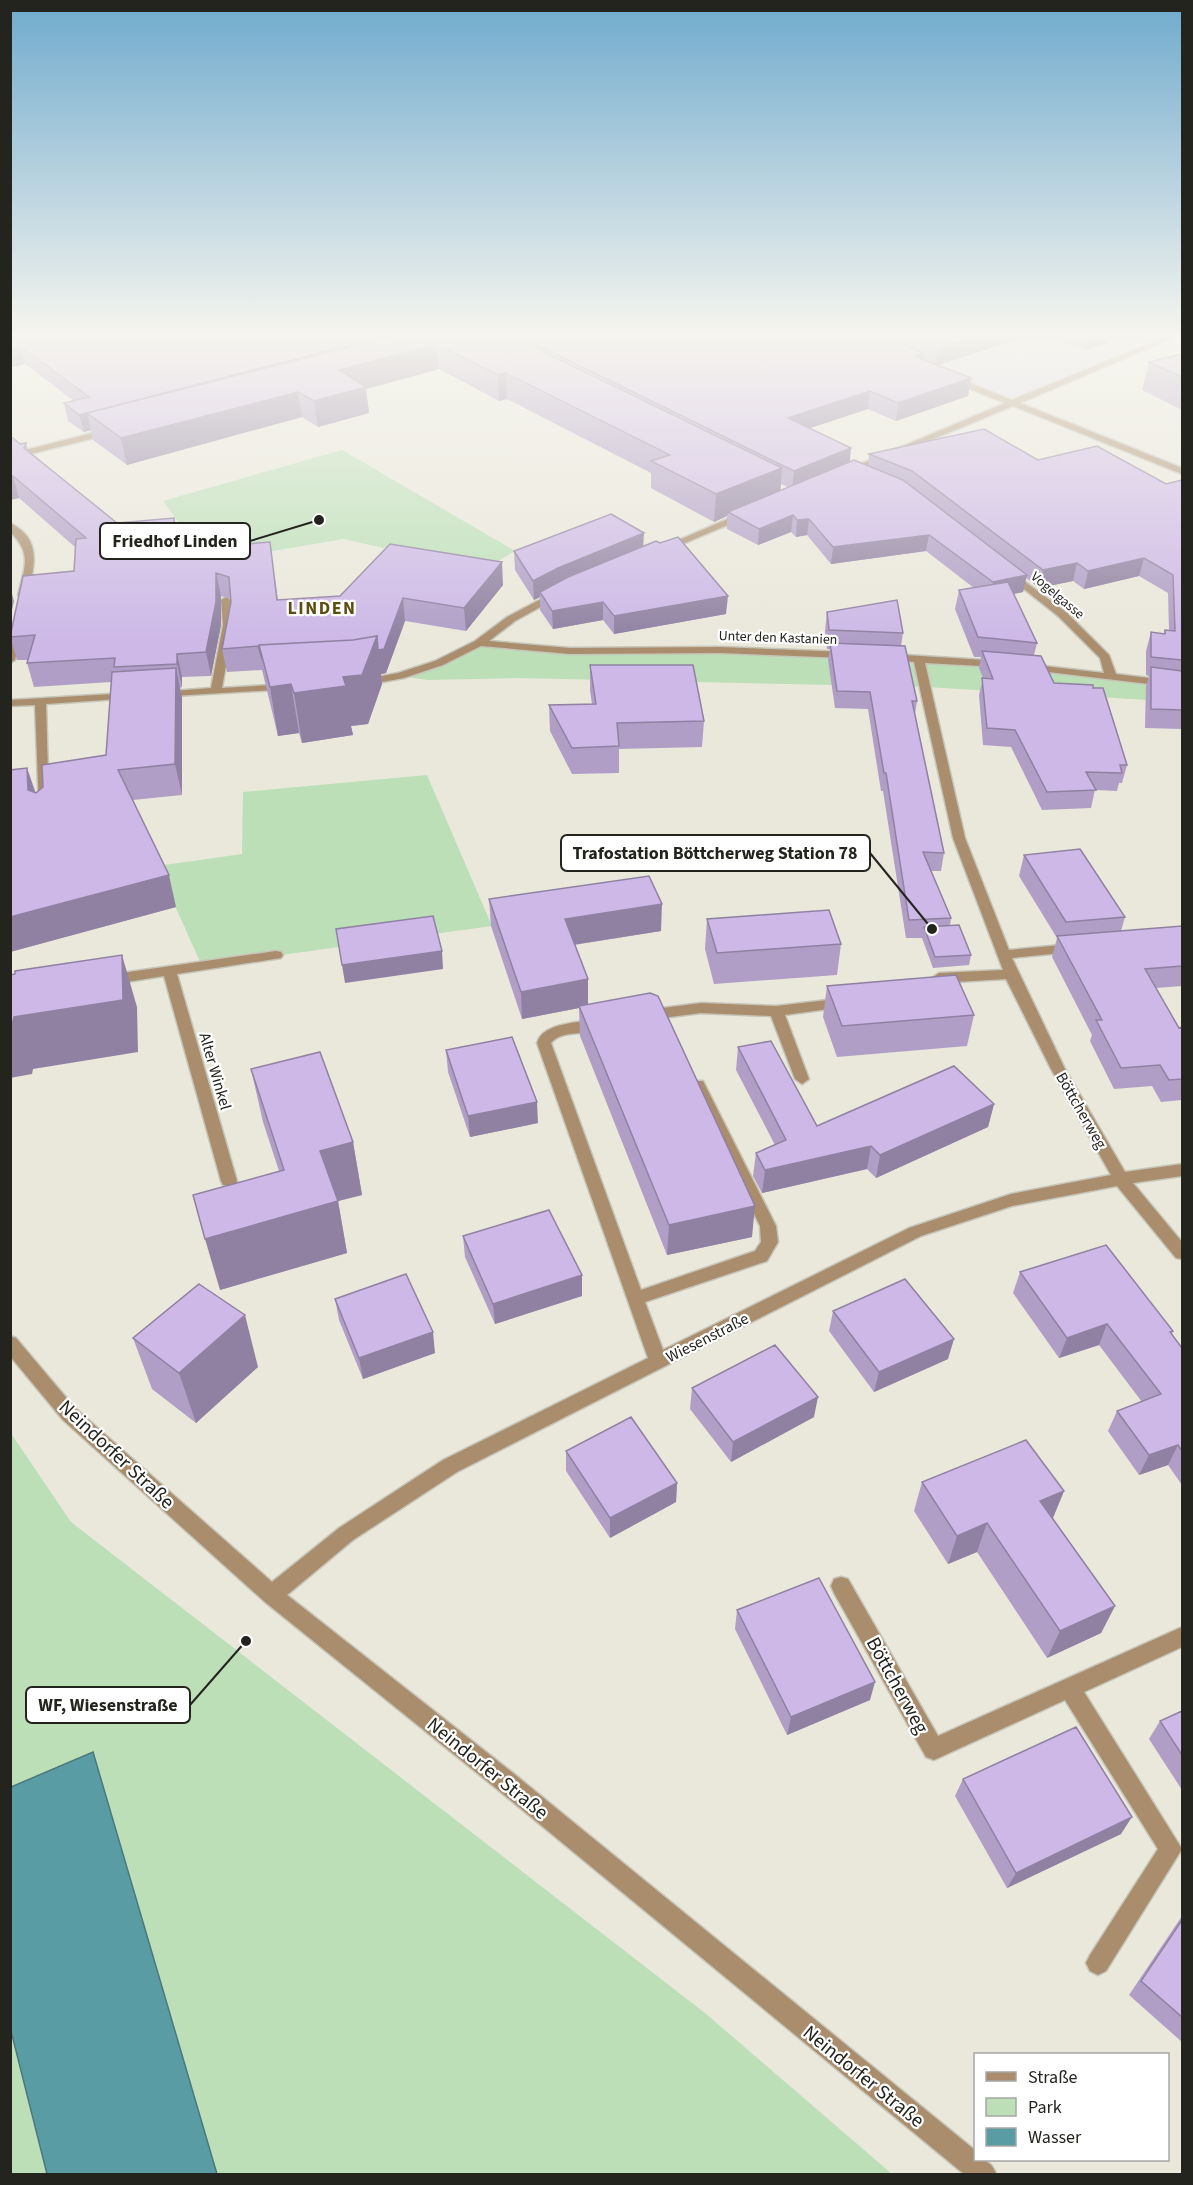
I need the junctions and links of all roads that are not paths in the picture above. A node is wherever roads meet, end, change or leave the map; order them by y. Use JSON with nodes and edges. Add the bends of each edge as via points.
{"nodes":[{"id":1,"x":83,"y":438,"type":"edge"},
{"id":2,"x":928,"y":438,"type":"edge"},
{"id":3,"x":1102,"y":438,"type":"edge"},
{"id":4,"x":10,"y":457,"type":"edge"},
{"id":5,"x":1181,"y":469,"type":"edge"},
{"id":6,"x":862,"y":475,"type":"edge"},
{"id":7,"x":760,"y":508,"type":"edge"},
{"id":8,"x":10,"y":526,"type":"edge"},
{"id":9,"x":654,"y":552,"type":"edge"},
{"id":10,"x":997,"y":564,"type":"edge"},
{"id":11,"x":573,"y":587,"type":"edge"},
{"id":12,"x":226,"y":600,"type":"edge"},
{"id":13,"x":479,"y":643,"type":"junction"},
{"id":14,"x":919,"y":658,"type":"junction"},
{"id":15,"x":10,"y":660,"type":"edge"},
{"id":16,"x":1111,"y":677,"type":"junction"},
{"id":17,"x":347,"y":684,"type":"edge"},
{"id":18,"x":1182,"y":685,"type":"edge"},
{"id":19,"x":300,"y":687,"type":"edge"},
{"id":20,"x":216,"y":692,"type":"junction"},
{"id":21,"x":40,"y":701,"type":"junction"},
{"id":22,"x":10,"y":703,"type":"edge"},
{"id":23,"x":44,"y":818,"type":"edge"},
{"id":24,"x":1081,"y":948,"type":"edge"},
{"id":25,"x":1002,"y":955,"type":"junction"},
{"id":26,"x":276,"y":956,"type":"dead end"},
{"id":27,"x":169,"y":971,"type":"junction"},
{"id":28,"x":1011,"y":974,"type":"junction"},
{"id":29,"x":929,"y":979,"type":"edge"},
{"id":30,"x":90,"y":983,"type":"edge"},
{"id":31,"x":858,"y":1001,"type":"edge"},
{"id":32,"x":776,"y":1011,"type":"junction"},
{"id":33,"x":612,"y":1022,"type":"edge"},
{"id":34,"x":669,"y":1025,"type":"edge"},
{"id":35,"x":692,"y":1072,"type":"edge"},
{"id":36,"x":802,"y":1079,"type":"dead end"},
{"id":37,"x":1182,"y":1170,"type":"edge"},
{"id":38,"x":1121,"y":1179,"type":"junction"},
{"id":39,"x":229,"y":1181,"type":"dead end"},
{"id":40,"x":1182,"y":1252,"type":"edge"},
{"id":41,"x":636,"y":1298,"type":"junction"},
{"id":42,"x":10,"y":1343,"type":"edge"},
{"id":43,"x":658,"y":1361,"type":"junction"},
{"id":44,"x":841,"y":1586,"type":"dead end"},
{"id":45,"x":272,"y":1595,"type":"junction"},
{"id":46,"x":1182,"y":1637,"type":"edge"},
{"id":47,"x":1069,"y":1688,"type":"junction"},
{"id":48,"x":1098,"y":1963,"type":"dead end"},
{"id":49,"x":983,"y":2175,"type":"edge"}],
"edges":[{"from":1,"to":4,"type":"street"},
{"from":2,"to":6,"type":"street","via":[[846,472]]},
{"from":3,"to":5,"type":"street"},
{"from":7,"to":9,"type":"street"},
{"from":8,"to":15,"type":"street","via":[[27,540],[32,552]]},
{"from":10,"to":16,"type":"street","name":"Vogelgasse","via":[[1062,614],[1105,657]]},
{"from":11,"to":13,"type":"street","via":[[511,619]]},
{"from":12,"to":20,"type":"street","via":[[228,625]]},
{"from":13,"to":14,"type":"street","name":"Unter den Kastanien","via":[[570,651],[720,650]]},
{"from":13,"to":17,"type":"street","via":[[439,663],[400,676]]},
{"from":14,"to":16,"type":"street","name":"Unter den Kastanien"},
{"from":14,"to":25,"type":"street","name":"Böttcherweg","via":[[959,838]]},
{"from":16,"to":18,"type":"street","name":"Unter den Kastanien"},
{"from":19,"to":20,"type":"street"},
{"from":20,"to":21,"type":"street"},
{"from":21,"to":22,"type":"street"},
{"from":21,"to":23,"type":"street"},
{"from":24,"to":25,"type":"street"},
{"from":25,"to":28,"type":"street","name":"Böttcherweg"},
{"from":26,"to":27,"type":"street"},
{"from":27,"to":30,"type":"street"},
{"from":27,"to":39,"type":"street","name":"Alter Winkel"},
{"from":28,"to":29,"type":"street"},
{"from":28,"to":38,"type":"street","name":"Böttcherweg","via":[[1058,1069]]},
{"from":31,"to":32,"type":"street"},
{"from":32,"to":34,"type":"street","via":[[701,1008],[641,1016],[655,1016]]},
{"from":32,"to":36,"type":"street"},
{"from":33,"to":41,"type":"street","via":[[554,1032],[544,1043]]},
{"from":35,"to":41,"type":"street","via":[[768,1226],[771,1240],[760,1256]]},
{"from":37,"to":38,"type":"street","name":"Wiesenstraße"},
{"from":38,"to":40,"type":"street","name":"Böttcherweg"},
{"from":38,"to":43,"type":"street","name":"Wiesenstraße","via":[[1011,1200],[915,1232]]},
{"from":41,"to":43,"type":"street"},
{"from":42,"to":45,"type":"street","name":"Neindorfer Straße","via":[[69,1414]]},
{"from":43,"to":45,"type":"street","name":"Wiesenstraße","via":[[450,1466],[346,1534]]},
{"from":44,"to":47,"type":"street","name":"Böttcherweg","via":[[934,1749]]},
{"from":45,"to":49,"type":"street","name":"Neindorfer Straße","via":[[505,1781]]},
{"from":46,"to":47,"type":"street","name":"Böttcherweg"},
{"from":47,"to":48,"type":"street","via":[[1171,1849]]}]}
